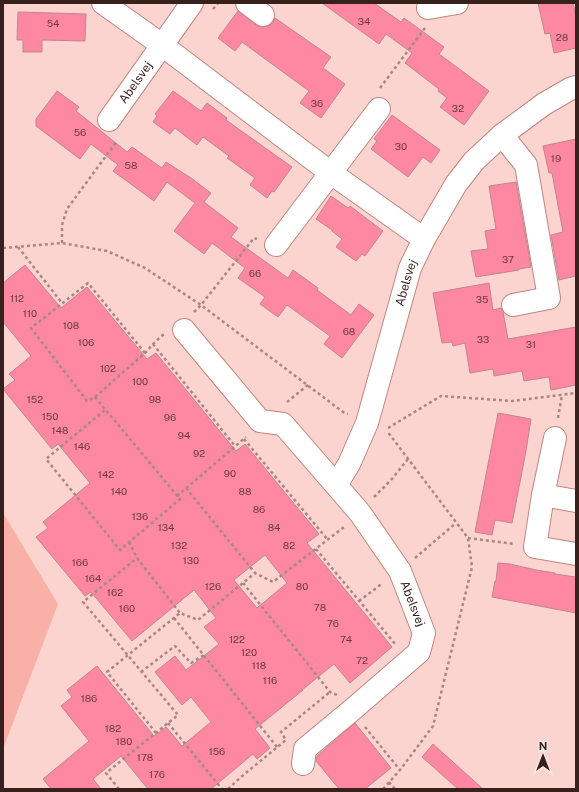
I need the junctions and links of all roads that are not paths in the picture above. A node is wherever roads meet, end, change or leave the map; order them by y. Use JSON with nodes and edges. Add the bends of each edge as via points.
{"nodes":[{"id":1,"x":103,"y":3,"type":"edge"},
{"id":2,"x":192,"y":3,"type":"edge"},
{"id":3,"x":457,"y":3,"type":"edge"},
{"id":4,"x":428,"y":8,"type":"road end"},
{"id":5,"x":162,"y":45,"type":"junction"},
{"id":6,"x":576,"y":87,"type":"edge"},
{"id":7,"x":379,"y":109,"type":"road end"},
{"id":8,"x":109,"y":120,"type":"dead end"},
{"id":9,"x":502,"y":135,"type":"junction"},
{"id":10,"x":331,"y":173,"type":"junction"},
{"id":11,"x":424,"y":239,"type":"junction"},
{"id":12,"x":276,"y":245,"type":"road end"},
{"id":13,"x":512,"y":305,"type":"dead end"},
{"id":14,"x":180,"y":326,"type":"road end"},
{"id":15,"x":555,"y":438,"type":"dead end"},
{"id":16,"x":336,"y":484,"type":"junction"},
{"id":17,"x":543,"y":495,"type":"junction"},
{"id":18,"x":576,"y":501,"type":"edge"},
{"id":19,"x":576,"y":554,"type":"edge"},
{"id":20,"x":303,"y":764,"type":"dead end"}],
"edges":[{"from":1,"to":5,"type":"street"},
{"from":2,"to":5,"type":"street","name":"Abelsvej"},
{"from":3,"to":4,"type":"street"},
{"from":5,"to":8,"type":"street","name":"Abelsvej"},
{"from":5,"to":10,"type":"street"},
{"from":6,"to":9,"type":"street","name":"Abelsvej","via":[[544,104]]},
{"from":7,"to":10,"type":"street"},
{"from":9,"to":11,"type":"street","name":"Abelsvej","via":[[474,161],[456,184]]},
{"from":9,"to":13,"type":"street","via":[[526,165],[549,298]]},
{"from":10,"to":11,"type":"street"},
{"from":10,"to":12,"type":"street"},
{"from":11,"to":16,"type":"street","name":"Abelsvej","via":[[410,268],[367,423],[349,464]]},
{"from":14,"to":16,"type":"street","name":"Abelsvej","via":[[260,421],[283,424]]},
{"from":15,"to":17,"type":"street"},
{"from":16,"to":20,"type":"street","name":"Abelsvej","via":[[360,513],[400,571],[424,632],[418,652],[305,749]]},
{"from":17,"to":18,"type":"street"},
{"from":17,"to":19,"type":"street","via":[[535,547]]}]}
